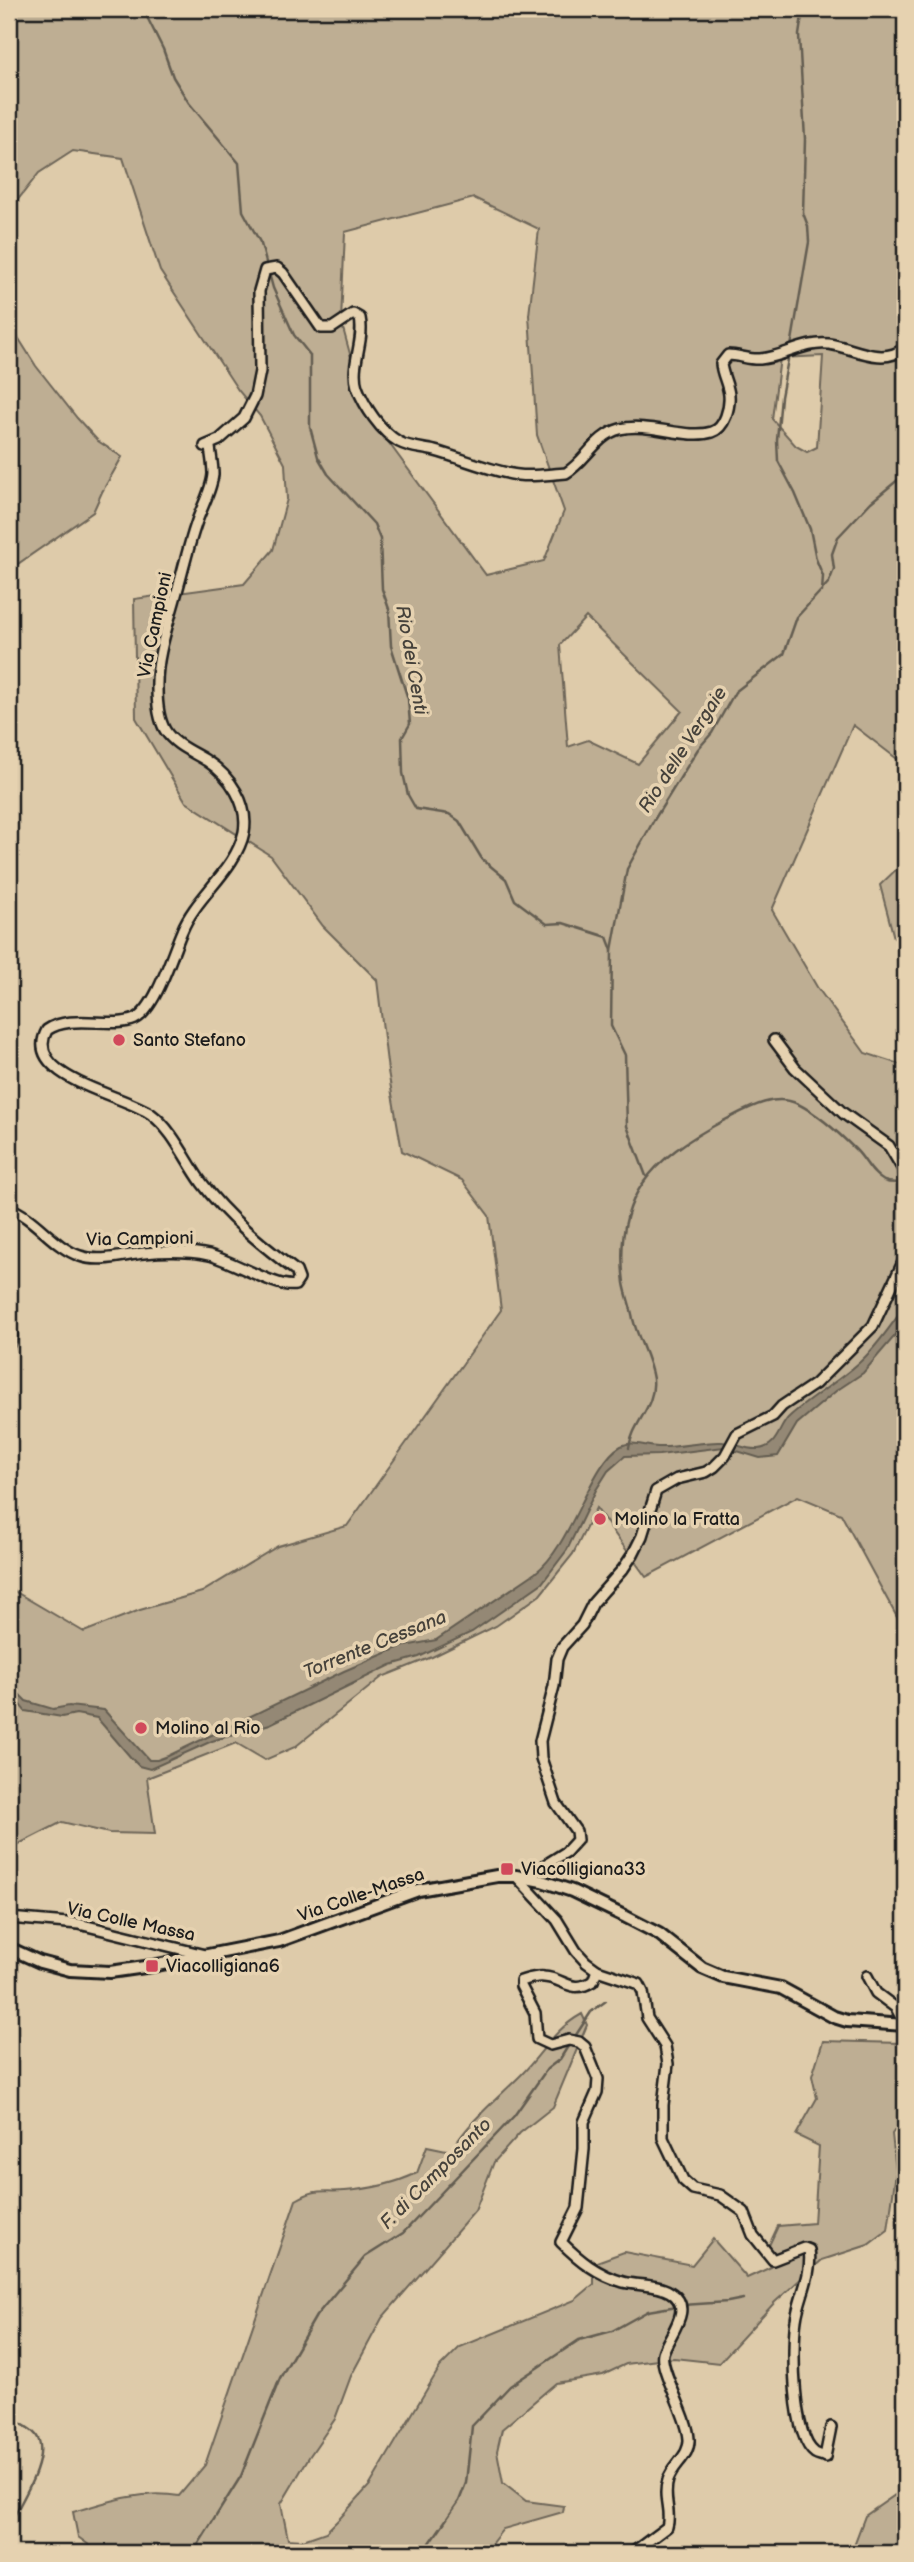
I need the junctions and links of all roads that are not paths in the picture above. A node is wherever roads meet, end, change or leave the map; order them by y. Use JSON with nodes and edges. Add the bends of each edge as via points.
{"nodes":[{"id":1,"x":903,"y":349,"type":"dead end"},
{"id":2,"x":774,"y":1040,"type":"dead end"},
{"id":3,"x":905,"y":1173,"type":"edge"},
{"id":4,"x":9,"y":1208,"type":"edge"},
{"id":5,"x":905,"y":1258,"type":"edge"},
{"id":6,"x":9,"y":1328,"type":"edge"},
{"id":7,"x":9,"y":1345,"type":"edge"},
{"id":8,"x":521,"y":1876,"type":"junction"},
{"id":9,"x":9,"y":1919,"type":"edge"},
{"id":10,"x":9,"y":1948,"type":"edge"},
{"id":11,"x":205,"y":1955,"type":"junction"},
{"id":12,"x":597,"y":1970,"type":"junction"},
{"id":13,"x":867,"y":1976,"type":"dead end"},
{"id":14,"x":905,"y":2025,"type":"edge"},
{"id":15,"x":831,"y":2427,"type":"dead end"},
{"id":16,"x":632,"y":2553,"type":"edge"}],
"edges":[{"from":1,"to":4,"type":"street","name":"Via Campioni","via":[[884,356],[827,344],[792,348],[762,359],[724,357],[721,364],[729,402],[725,418],[713,432],[617,430],[602,438],[566,473],[519,475],[405,445],[392,437],[357,387],[359,318],[353,314],[332,328],[320,328],[280,271],[265,270],[259,290],[257,391],[244,418],[205,446],[210,447],[212,478],[166,629],[157,678],[164,727],[174,740],[216,768],[237,792],[244,832],[226,867],[185,923],[163,978],[143,1012],[124,1020],[59,1023],[47,1030],[42,1044],[47,1059],[58,1069],[158,1120],[214,1198],[296,1270],[299,1279],[295,1285],[281,1284],[233,1262],[195,1254],[87,1258]]},
{"from":2,"to":3,"type":"street","via":[[795,1068],[889,1146]]},
{"from":5,"to":8,"type":"street","via":[[873,1326],[815,1384],[773,1416],[737,1434],[725,1457],[706,1472],[677,1479],[656,1492],[633,1554],[560,1651],[542,1729],[544,1769],[556,1804],[576,1831],[577,1840],[566,1852]]},
{"from":6,"to":7,"type":"street"},
{"from":8,"to":11,"type":"street","name":"Via Colle-Massa","via":[[418,1890],[290,1938]]},
{"from":8,"to":12,"type":"street","via":[[576,1951]]},
{"from":8,"to":14,"type":"street","name":"Via Colle-Massa","via":[[572,1891],[645,1926],[702,1968],[723,1977],[781,1988],[847,2021]]},
{"from":9,"to":11,"type":"street","name":"Via Colle Massa","via":[[79,1924]]},
{"from":10,"to":11,"type":"street","name":"Via Colle-Massa","via":[[40,1962],[86,1972],[142,1968]]},
{"from":12,"to":15,"type":"street","via":[[639,1984],[647,2018],[666,2046],[663,2138],[683,2180],[693,2189],[720,2195],[744,2212],[753,2235],[773,2260],[809,2250],[795,2327],[797,2407],[814,2453],[825,2457]]},
{"from":12,"to":16,"type":"street","via":[[593,1981],[583,1986],[545,1976],[526,1979],[521,1986],[535,2013],[537,2039],[550,2045],[579,2042],[598,2078],[584,2122],[578,2208],[561,2242],[595,2271],[670,2292],[681,2308],[662,2364],[684,2415],[688,2452],[668,2479],[664,2495],[667,2527]]},
{"from":13,"to":14,"type":"street","via":[[876,1993],[897,2008]]}]}
